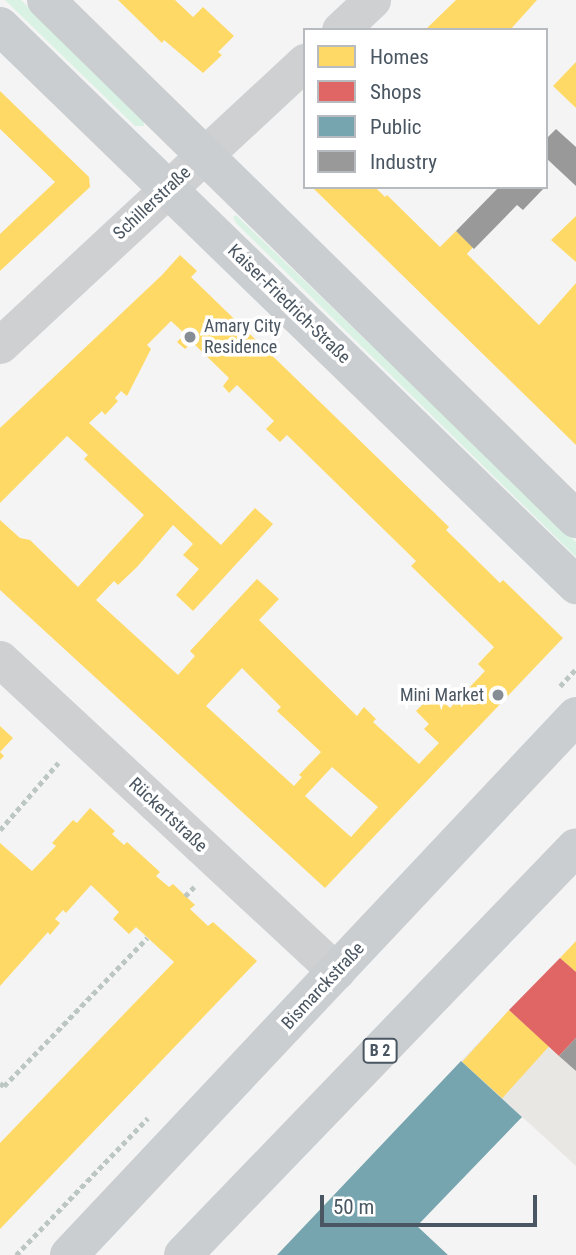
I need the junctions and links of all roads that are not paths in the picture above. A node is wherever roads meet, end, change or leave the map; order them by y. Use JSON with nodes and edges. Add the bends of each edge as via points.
{"nodes":[{"id":1,"x":46,"y":0,"type":"edge"},
{"id":2,"x":372,"y":0,"type":"edge"},
{"id":3,"x":0,"y":26,"type":"edge"},
{"id":4,"x":342,"y":28,"type":"edge"},
{"id":5,"x":303,"y":64,"type":"edge"},
{"id":6,"x":204,"y":155,"type":"junction"},
{"id":7,"x":170,"y":187,"type":"junction"},
{"id":8,"x":0,"y":345,"type":"edge"},
{"id":9,"x":576,"y":519,"type":"edge"},
{"id":10,"x":576,"y":586,"type":"edge"},
{"id":11,"x":0,"y":659,"type":"edge"},
{"id":12,"x":576,"y":716,"type":"edge"},
{"id":13,"x":576,"y":846,"type":"edge"},
{"id":14,"x":337,"y":971,"type":"junction"},
{"id":15,"x":69,"y":1255,"type":"edge"},
{"id":16,"x":183,"y":1255,"type":"edge"}],
"edges":[{"from":1,"to":6,"type":"main road"},
{"from":2,"to":4,"type":"street"},
{"from":3,"to":7,"type":"main road","name":"Kaiser-Friedrich-Straße"},
{"from":5,"to":6,"type":"street","name":"Schillerstraße"},
{"from":6,"to":7,"type":"street","name":"Schillerstraße"},
{"from":6,"to":9,"type":"main road"},
{"from":7,"to":8,"type":"street","name":"Schillerstraße"},
{"from":7,"to":10,"type":"main road","name":"Kaiser-Friedrich-Straße"},
{"from":11,"to":14,"type":"street","name":"Rückertstraße"},
{"from":12,"to":14,"type":"main road","name":"Bismarckstraße"},
{"from":13,"to":16,"type":"main road","number":"B 2"},
{"from":14,"to":15,"type":"main road","name":"Bismarckstraße"}]}
